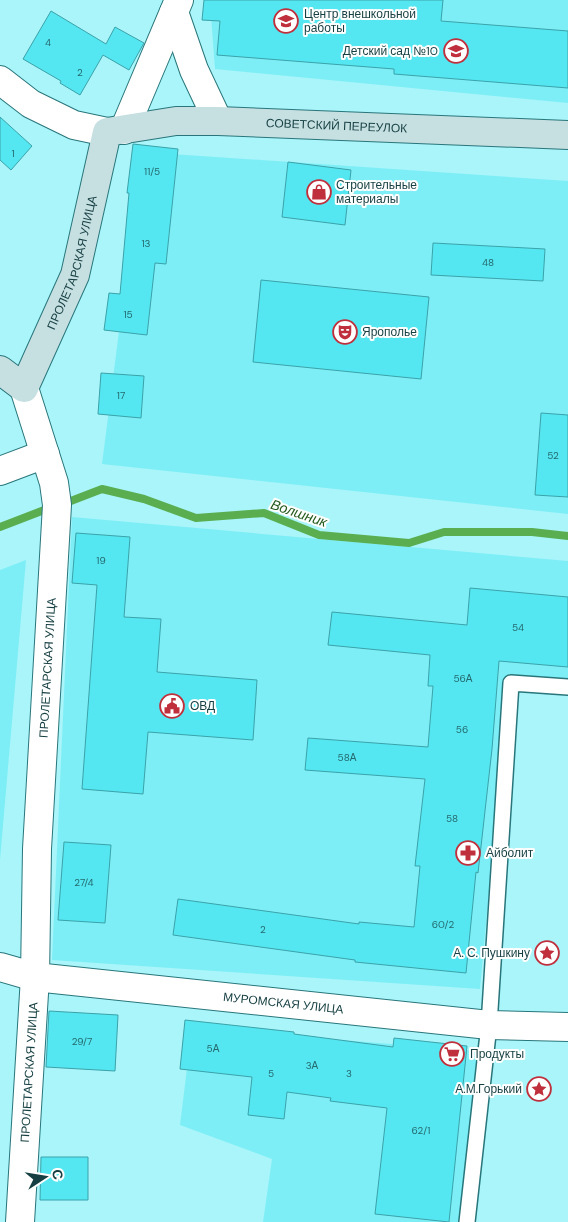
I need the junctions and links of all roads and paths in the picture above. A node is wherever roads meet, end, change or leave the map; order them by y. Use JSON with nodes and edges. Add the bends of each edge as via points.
{"nodes":[{"id":1,"x":177,"y":6,"type":"edge"},
{"id":2,"x":0,"y":80,"type":"edge"},
{"id":3,"x":218,"y":121,"type":"junction"},
{"id":4,"x":116,"y":131,"type":"junction"},
{"id":5,"x":568,"y":135,"type":"edge"},
{"id":6,"x":0,"y":370,"type":"edge"},
{"id":7,"x":24,"y":388,"type":"junction"},
{"id":8,"x":45,"y":454,"type":"junction"},
{"id":9,"x":0,"y":470,"type":"edge"},
{"id":10,"x":568,"y":687,"type":"edge"},
{"id":11,"x":0,"y":967,"type":"edge"},
{"id":12,"x":35,"y":977,"type":"junction"},
{"id":13,"x":489,"y":1026,"type":"junction"},
{"id":14,"x":568,"y":1027,"type":"edge"},
{"id":15,"x":20,"y":1222,"type":"edge"},
{"id":16,"x":467,"y":1222,"type":"edge"}],
"edges":[{"from":1,"to":3,"type":"street","via":[[194,70]]},
{"from":1,"to":4,"type":"street","name":"ПРОЛЕТАРСКАЯ УЛИЦА"},
{"from":2,"to":4,"type":"street","via":[[31,104],[74,125]]},
{"from":3,"to":4,"type":"street","name":"СОВЕТСКИЙ ПЕРЕУЛОК","via":[[176,122]]},
{"from":3,"to":5,"type":"street","name":"СОВЕТСКИЙ ПЕРЕУЛОК"},
{"from":4,"to":7,"type":"street","name":"ПРОЛЕТАРСКАЯ УЛИЦА","via":[[75,275]]},
{"from":6,"to":7,"type":"street"},
{"from":7,"to":8,"type":"street","name":"ПРОЛЕТАРСКАЯ УЛИЦА"},
{"from":8,"to":9,"type":"street"},
{"from":8,"to":12,"type":"street","name":"ПРОЛЕТАРСКАЯ УЛИЦА","via":[[57,505],[37,849]]},
{"from":10,"to":13,"type":"lane","via":[[511,683]]},
{"from":11,"to":12,"type":"street","name":"МУРОМСКАЯ УЛИЦА"},
{"from":12,"to":13,"type":"street","name":"МУРОМСКАЯ УЛИЦА"},
{"from":12,"to":15,"type":"street","name":"ПРОЛЕТАРСКАЯ УЛИЦА"},
{"from":13,"to":14,"type":"street","name":"МУРОМСКАЯ УЛИЦА"},
{"from":13,"to":16,"type":"lane"}]}
